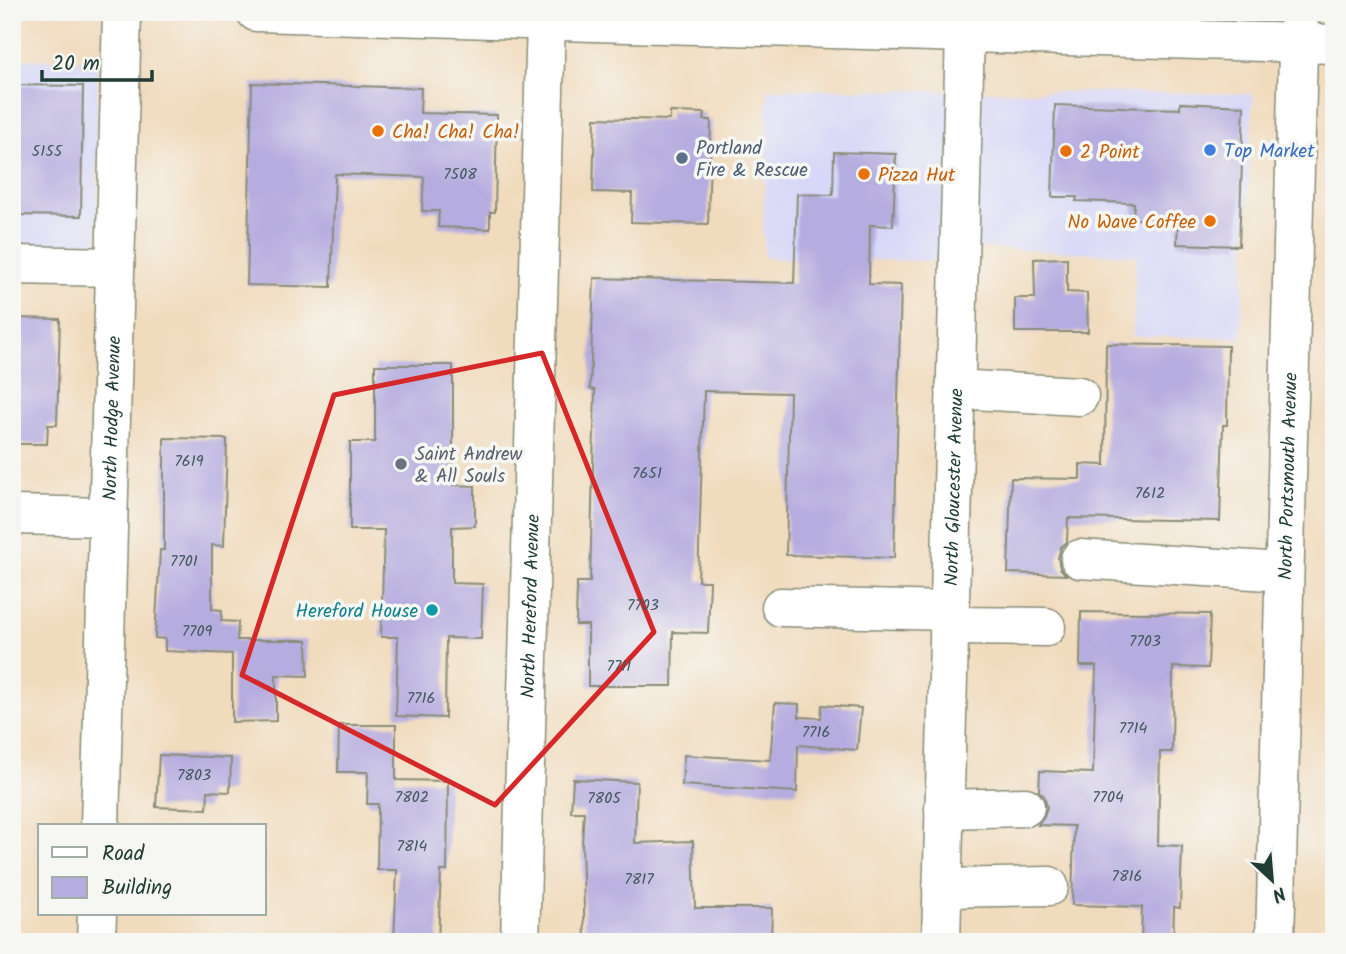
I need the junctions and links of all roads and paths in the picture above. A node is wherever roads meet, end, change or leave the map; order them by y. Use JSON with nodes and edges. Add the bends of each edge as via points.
{"nodes":[{"id":1,"x":122,"y":12,"type":"edge"},
{"id":2,"x":256,"y":12,"type":"edge"},
{"id":3,"x":656,"y":18,"type":"edge"},
{"id":4,"x":546,"y":20,"type":"junction"},
{"id":5,"x":1060,"y":24,"type":"edge"},
{"id":6,"x":965,"y":32,"type":"junction"},
{"id":7,"x":1310,"y":33,"type":"edge"},
{"id":8,"x":12,"y":265,"type":"edge"},
{"id":9,"x":115,"y":267,"type":"junction"},
{"id":10,"x":955,"y":389,"type":"junction"},
{"id":11,"x":1079,"y":396,"type":"dead end"},
{"id":12,"x":12,"y":515,"type":"edge"},
{"id":13,"x":108,"y":517,"type":"junction"},
{"id":14,"x":1080,"y":559,"type":"dead end"},
{"id":15,"x":1284,"y":572,"type":"junction"},
{"id":16,"x":781,"y":607,"type":"dead end"},
{"id":17,"x":949,"y":619,"type":"junction"},
{"id":18,"x":1046,"y":627,"type":"dead end"},
{"id":19,"x":1025,"y":807,"type":"dead end"},
{"id":20,"x":944,"y":809,"type":"junction"},
{"id":21,"x":100,"y":824,"type":"edge"},
{"id":22,"x":1049,"y":886,"type":"dead end"},
{"id":23,"x":942,"y":888,"type":"junction"},
{"id":24,"x":97,"y":916,"type":"edge"},
{"id":25,"x":96,"y":942,"type":"edge"},
{"id":26,"x":520,"y":942,"type":"edge"},
{"id":27,"x":941,"y":942,"type":"edge"},
{"id":28,"x":1275,"y":942,"type":"edge"}],
"edges":[{"from":1,"to":9,"type":"street","name":"North Hodge Avenue"},
{"from":2,"to":4,"type":"street"},
{"from":3,"to":4,"type":"street"},
{"from":3,"to":6,"type":"street"},
{"from":4,"to":26,"type":"street","name":"North Hereford Avenue"},
{"from":5,"to":6,"type":"street"},
{"from":5,"to":7,"type":"street"},
{"from":6,"to":10,"type":"street","name":"North Gloucester Avenue"},
{"from":7,"to":15,"type":"street","name":"North Portsmouth Avenue"},
{"from":8,"to":9,"type":"street"},
{"from":9,"to":13,"type":"street","name":"North Hodge Avenue"},
{"from":10,"to":11,"type":"street"},
{"from":10,"to":17,"type":"street","name":"North Gloucester Avenue"},
{"from":12,"to":13,"type":"street"},
{"from":13,"to":21,"type":"street","name":"North Hodge Avenue"},
{"from":14,"to":15,"type":"street"},
{"from":15,"to":28,"type":"street","name":"North Portsmouth Avenue"},
{"from":16,"to":17,"type":"street"},
{"from":17,"to":18,"type":"street"},
{"from":17,"to":20,"type":"street","name":"North Gloucester Avenue"},
{"from":19,"to":20,"type":"street"},
{"from":20,"to":23,"type":"street","name":"North Gloucester Avenue"},
{"from":22,"to":23,"type":"street"},
{"from":23,"to":27,"type":"street","name":"North Gloucester Avenue"},
{"from":24,"to":25,"type":"street"}]}
